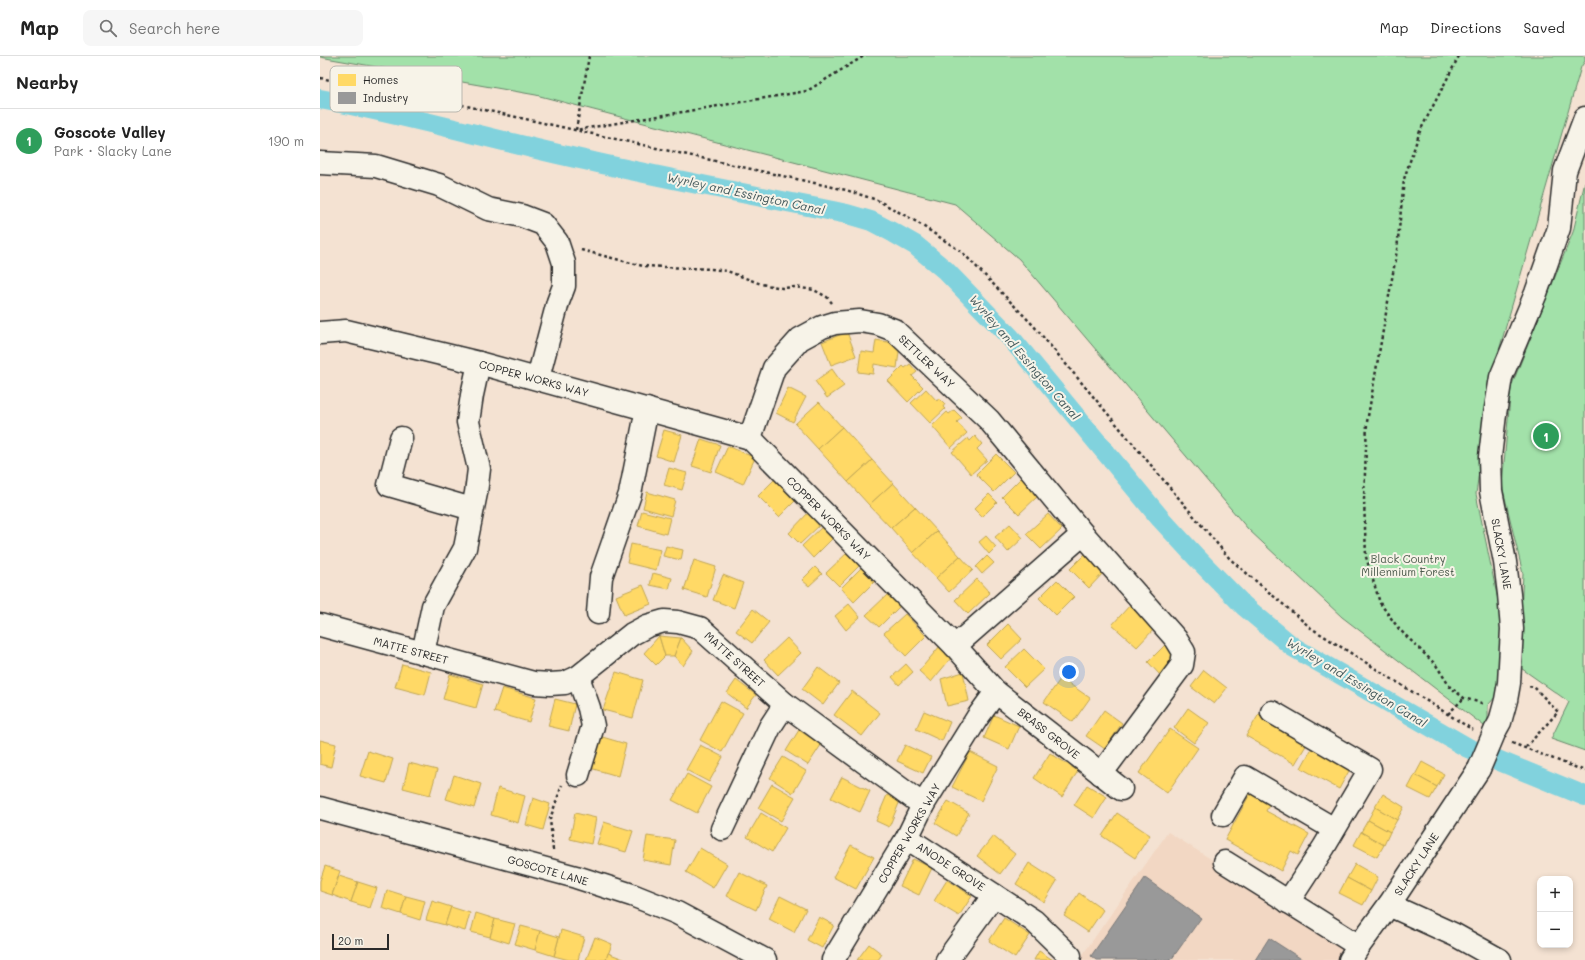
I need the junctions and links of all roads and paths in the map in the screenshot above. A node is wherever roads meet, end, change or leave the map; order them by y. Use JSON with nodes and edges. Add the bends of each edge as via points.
{"nodes":[{"id":1,"x":589,"y":56,"type":"edge"},
{"id":2,"x":864,"y":56,"type":"edge"},
{"id":3,"x":1459,"y":56,"type":"edge"},
{"id":4,"x":320,"y":78,"type":"edge"},
{"id":5,"x":330,"y":80,"type":"edge"},
{"id":6,"x":462,"y":105,"type":"edge"},
{"id":7,"x":1585,"y":118,"type":"edge"},
{"id":8,"x":576,"y":130,"type":"junction"},
{"id":9,"x":320,"y":163,"type":"edge"},
{"id":10,"x":561,"y":254,"type":"junction"},
{"id":11,"x":835,"y":323,"type":"junction"},
{"id":12,"x":320,"y":333,"type":"edge"},
{"id":13,"x":479,"y":363,"type":"junction"},
{"id":14,"x":538,"y":378,"type":"junction"},
{"id":15,"x":647,"y":409,"type":"junction"},
{"id":16,"x":401,"y":438,"type":"dead end"},
{"id":17,"x":750,"y":438,"type":"junction"},
{"id":18,"x":472,"y":508,"type":"junction"},
{"id":19,"x":1083,"y":534,"type":"junction"},
{"id":20,"x":598,"y":613,"type":"dead end"},
{"id":21,"x":320,"y":625,"type":"edge"},
{"id":22,"x":955,"y":646,"type":"junction"},
{"id":23,"x":423,"y":653,"type":"junction"},
{"id":24,"x":578,"y":677,"type":"junction"},
{"id":25,"x":1508,"y":691,"type":"junction"},
{"id":26,"x":996,"y":692,"type":"junction"},
{"id":27,"x":1464,"y":698,"type":"junction"},
{"id":28,"x":785,"y":704,"type":"junction"},
{"id":29,"x":1272,"y":712,"type":"dead end"},
{"id":30,"x":1448,"y":714,"type":"junction"},
{"id":31,"x":1494,"y":735,"type":"junction"},
{"id":32,"x":1526,"y":747,"type":"junction"},
{"id":33,"x":1585,"y":771,"type":"edge"},
{"id":34,"x":1101,"y":774,"type":"junction"},
{"id":35,"x":578,"y":775,"type":"dead end"},
{"id":36,"x":1121,"y":789,"type":"dead end"},
{"id":37,"x":923,"y":805,"type":"junction"},
{"id":38,"x":320,"y":808,"type":"edge"},
{"id":39,"x":1224,"y":815,"type":"dead end"},
{"id":40,"x":722,"y":829,"type":"dead end"},
{"id":41,"x":907,"y":838,"type":"junction"},
{"id":42,"x":1329,"y":838,"type":"junction"},
{"id":43,"x":1225,"y":862,"type":"dead end"},
{"id":44,"x":994,"y":895,"type":"junction"},
{"id":45,"x":1288,"y":902,"type":"junction"},
{"id":46,"x":1389,"y":905,"type":"junction"},
{"id":47,"x":1354,"y":953,"type":"edge"},
{"id":48,"x":1070,"y":956,"type":"dead end"},
{"id":49,"x":765,"y":960,"type":"edge"},
{"id":50,"x":834,"y":960,"type":"edge"},
{"id":51,"x":947,"y":960,"type":"edge"},
{"id":52,"x":1500,"y":960,"type":"edge"}],
"edges":[{"from":1,"to":8,"type":"path"},
{"from":2,"to":8,"type":"path","via":[[807,92]]},
{"from":3,"to":27,"type":"path","via":[[1420,131],[1404,179],[1397,250],[1367,422],[1364,498],[1366,557],[1380,603],[1399,629],[1436,665],[1450,686]]},
{"from":4,"to":5,"type":"path"},
{"from":6,"to":8,"type":"path"},
{"from":7,"to":25,"type":"street","name":"SLACKY LANE","via":[[1565,171],[1559,228],[1501,377],[1495,414],[1490,457],[1491,491],[1509,594],[1512,629]]},
{"from":8,"to":30,"type":"path","via":[[846,190],[877,200],[962,252],[1033,325],[1230,559],[1311,628]]},
{"from":9,"to":10,"type":"street","via":[[376,166],[439,185],[488,209],[522,216],[543,224],[557,242]]},
{"from":10,"to":11,"type":"path","via":[[583,249],[643,266],[711,268],[762,284],[814,290],[827,297],[833,304]]},
{"from":10,"to":14,"type":"street","via":[[564,264],[564,286]]},
{"from":11,"to":17,"type":"street","name":"SETTLER WAY","via":[[800,339],[774,368]]},
{"from":11,"to":19,"type":"street","name":"SETTLER WAY","via":[[878,324],[894,330],[989,420]]},
{"from":12,"to":13,"type":"street","name":"COPPER WORKS WAY","via":[[346,330]]},
{"from":13,"to":14,"type":"street","name":"COPPER WORKS WAY"},
{"from":13,"to":18,"type":"street","via":[[468,422],[479,470]]},
{"from":14,"to":15,"type":"street","name":"COPPER WORKS WAY"},
{"from":15,"to":17,"type":"street","name":"COPPER WORKS WAY"},
{"from":15,"to":20,"type":"street","via":[[630,494],[601,577]]},
{"from":16,"to":18,"type":"street","via":[[389,485]]},
{"from":17,"to":22,"type":"street","name":"COPPER WORKS WAY"},
{"from":18,"to":23,"type":"street","via":[[465,548],[433,606]]},
{"from":19,"to":22,"type":"street"},
{"from":19,"to":34,"type":"street","name":"SETTLER WAY","via":[[1176,639],[1184,652],[1182,665]]},
{"from":21,"to":23,"type":"street","name":"MATTE STREET"},
{"from":22,"to":26,"type":"street","name":"COPPER WORKS WAY"},
{"from":23,"to":24,"type":"street","name":"MATTE STREET","via":[[534,683],[565,683]]},
{"from":24,"to":28,"type":"street","name":"MATTE STREET","via":[[632,634],[664,621],[678,622],[700,628]]},
{"from":24,"to":35,"type":"street","via":[[593,726]]},
{"from":25,"to":27,"type":"path","via":[[1488,705]]},
{"from":25,"to":31,"type":"street","name":"SLACKY LANE"},
{"from":25,"to":32,"type":"path","via":[[1534,688],[1558,712]]},
{"from":26,"to":34,"type":"street","name":"BRASS GROVE"},
{"from":26,"to":37,"type":"street","name":"COPPER WORKS WAY"},
{"from":27,"to":30,"type":"path"},
{"from":28,"to":37,"type":"street","name":"MATTE STREET"},
{"from":28,"to":40,"type":"street","via":[[770,727]]},
{"from":29,"to":42,"type":"street","via":[[1370,768]]},
{"from":30,"to":31,"type":"path","via":[[1472,730]]},
{"from":31,"to":32,"type":"path"},
{"from":31,"to":46,"type":"street","name":"SLACKY LANE","bridge":true,"via":[[1479,769]]},
{"from":32,"to":33,"type":"path"},
{"from":34,"to":36,"type":"street","name":"BRASS GROVE"},
{"from":37,"to":41,"type":"street","name":"COPPER WORKS WAY"},
{"from":38,"to":49,"type":"street","name":"GOSCOTE LANE","via":[[576,877],[632,895],[677,913]]},
{"from":39,"to":42,"type":"street","via":[[1244,777]]},
{"from":41,"to":44,"type":"street","name":"ANODE GROVE"},
{"from":41,"to":50,"type":"street","name":"COPPER WORKS WAY"},
{"from":42,"to":45,"type":"street"},
{"from":43,"to":45,"type":"street"},
{"from":44,"to":48,"type":"street","name":"ANODE GROVE","via":[[1034,921]]},
{"from":44,"to":51,"type":"street","name":"ANODE GROVE"},
{"from":45,"to":47,"type":"street"},
{"from":46,"to":47,"type":"street","name":"SLACKY LANE"},
{"from":46,"to":52,"type":"street","via":[[1455,935]]}]}
